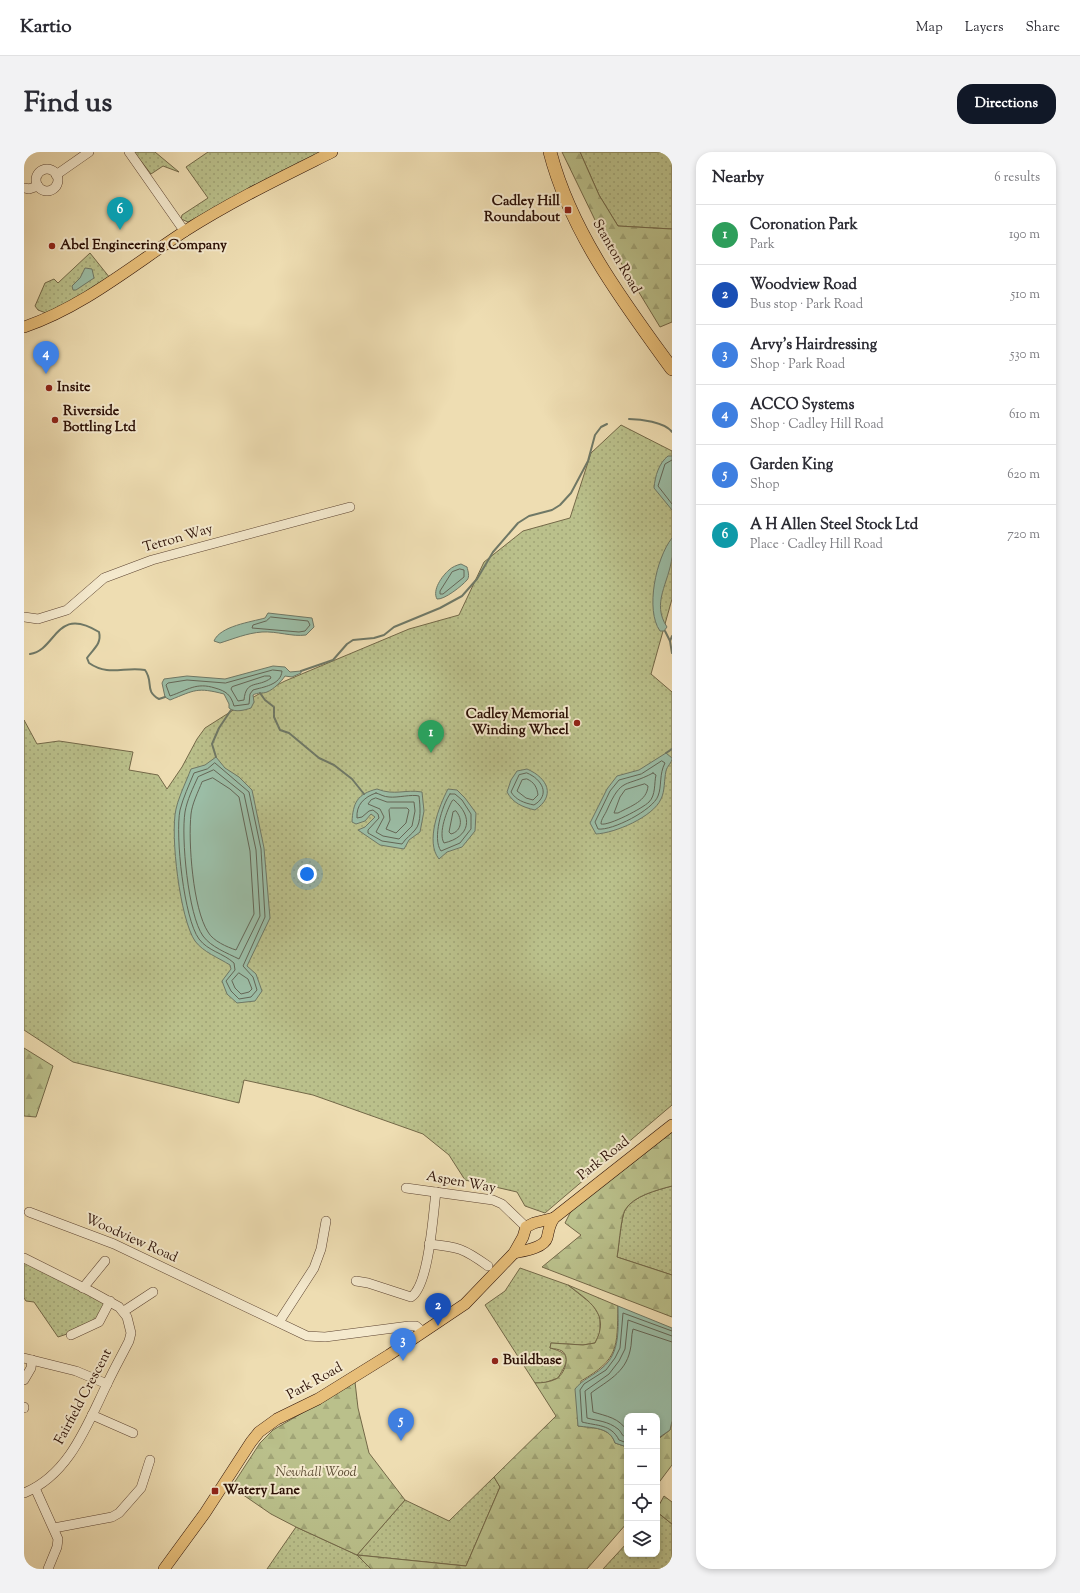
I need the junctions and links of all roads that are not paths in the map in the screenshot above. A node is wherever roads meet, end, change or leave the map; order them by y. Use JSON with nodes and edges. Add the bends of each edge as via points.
{"nodes":[{"id":1,"x":89,"y":152,"type":"edge"},
{"id":2,"x":129,"y":152,"type":"edge"},
{"id":3,"x":332,"y":152,"type":"edge"},
{"id":4,"x":550,"y":152,"type":"edge"},
{"id":5,"x":56,"y":175,"type":"junction"},
{"id":6,"x":38,"y":186,"type":"junction"},
{"id":7,"x":24,"y":188,"type":"edge"},
{"id":8,"x":185,"y":232,"type":"junction"},
{"id":9,"x":24,"y":327,"type":"edge"},
{"id":10,"x":672,"y":369,"type":"edge"},
{"id":11,"x":350,"y":507,"type":"dead end"},
{"id":12,"x":24,"y":617,"type":"edge"},
{"id":13,"x":672,"y":1124,"type":"edge"},
{"id":14,"x":406,"y":1188,"type":"dead end"},
{"id":15,"x":436,"y":1192,"type":"junction"},
{"id":16,"x":30,"y":1212,"type":"dead end"},
{"id":17,"x":554,"y":1218,"type":"junction"},
{"id":18,"x":326,"y":1221,"type":"dead end"},
{"id":19,"x":537,"y":1223,"type":"junction"},
{"id":20,"x":525,"y":1232,"type":"junction"},
{"id":21,"x":548,"y":1234,"type":"junction"},
{"id":22,"x":429,"y":1244,"type":"junction"},
{"id":23,"x":534,"y":1247,"type":"junction"},
{"id":24,"x":514,"y":1254,"type":"junction"},
{"id":25,"x":24,"y":1258,"type":"edge"},
{"id":26,"x":105,"y":1260,"type":"dead end"},
{"id":27,"x":488,"y":1266,"type":"dead end"},
{"id":28,"x":356,"y":1281,"type":"dead end"},
{"id":29,"x":83,"y":1288,"type":"junction"},
{"id":30,"x":153,"y":1292,"type":"dead end"},
{"id":31,"x":110,"y":1301,"type":"junction"},
{"id":32,"x":124,"y":1312,"type":"junction"},
{"id":33,"x":279,"y":1322,"type":"junction"},
{"id":34,"x":422,"y":1332,"type":"junction"},
{"id":35,"x":71,"y":1335,"type":"dead end"},
{"id":36,"x":28,"y":1359,"type":"edge"},
{"id":37,"x":24,"y":1380,"type":"edge"},
{"id":38,"x":107,"y":1384,"type":"junction"},
{"id":39,"x":92,"y":1416,"type":"junction"},
{"id":40,"x":133,"y":1433,"type":"dead end"},
{"id":41,"x":150,"y":1460,"type":"dead end"},
{"id":42,"x":35,"y":1488,"type":"junction"},
{"id":43,"x":24,"y":1493,"type":"edge"},
{"id":44,"x":54,"y":1528,"type":"junction"},
{"id":45,"x":48,"y":1569,"type":"edge"},
{"id":46,"x":164,"y":1569,"type":"edge"}],
"edges":[{"from":1,"to":5,"type":"street"},
{"from":2,"to":8,"type":"street"},
{"from":3,"to":8,"type":"main road","via":[[249,194]]},
{"from":4,"to":10,"type":"highway","name":"Stanton Road","via":[[579,226],[617,292]]},
{"from":5,"to":6,"type":"street","via":[[57,184],[50,190]]},
{"from":5,"to":6,"type":"street","via":[[49,169],[41,170],[36,177]]},
{"from":6,"to":7,"type":"street"},
{"from":8,"to":9,"type":"main road","via":[[92,294],[54,316]]},
{"from":11,"to":12,"type":"street","name":"Tetron Way","via":[[152,560],[104,578],[67,610],[38,619]]},
{"from":13,"to":17,"type":"main road","name":"Park Road"},
{"from":14,"to":15,"type":"street","name":"Aspen Way"},
{"from":15,"to":20,"type":"street","name":"Aspen Way","via":[[493,1200],[502,1204]]},
{"from":15,"to":22,"type":"street"},
{"from":16,"to":33,"type":"street","name":"Woodview Road","via":[[114,1244]]},
{"from":17,"to":19,"type":"main road","name":"Park Road"},
{"from":17,"to":21,"type":"main road","name":"Park Road"},
{"from":18,"to":33,"type":"street","via":[[321,1250],[314,1268]]},
{"from":19,"to":20,"type":"main road","name":"Park Road"},
{"from":19,"to":21,"type":"main road","via":[[544,1226]]},
{"from":20,"to":23,"type":"main road","via":[[527,1243]]},
{"from":20,"to":24,"type":"main road","name":"Park Road"},
{"from":21,"to":23,"type":"main road","name":"Park Road","via":[[542,1245]]},
{"from":22,"to":27,"type":"street","via":[[453,1246],[467,1251]]},
{"from":22,"to":28,"type":"street","via":[[424,1278],[417,1294],[411,1297]]},
{"from":23,"to":24,"type":"main road","name":"Park Road"},
{"from":24,"to":34,"type":"main road","name":"Park Road","via":[[465,1304]]},
{"from":25,"to":29,"type":"street"},
{"from":26,"to":29,"type":"street"},
{"from":29,"to":31,"type":"street"},
{"from":30,"to":32,"type":"street"},
{"from":31,"to":32,"type":"street"},
{"from":31,"to":35,"type":"street","via":[[99,1322]]},
{"from":32,"to":38,"type":"street","name":"Fairfield Crescent","via":[[131,1333]]},
{"from":33,"to":34,"type":"street","name":"Woodview Road","via":[[297,1332],[316,1337],[409,1326],[416,1326]]},
{"from":34,"to":46,"type":"main road","name":"Park Road","via":[[318,1399],[277,1419],[259,1432]]},
{"from":36,"to":37,"type":"street","via":[[31,1368]]},
{"from":36,"to":38,"type":"street","via":[[76,1371]]},
{"from":38,"to":39,"type":"street","name":"Fairfield Crescent"},
{"from":39,"to":40,"type":"street"},
{"from":39,"to":42,"type":"street","name":"Fairfield Crescent","via":[[68,1459]]},
{"from":41,"to":44,"type":"street","via":[[141,1488],[119,1513],[112,1517]]},
{"from":42,"to":43,"type":"street","name":"Fairfield Crescent"},
{"from":42,"to":44,"type":"street"},
{"from":44,"to":45,"type":"street","via":[[58,1538],[57,1547]]}]}
